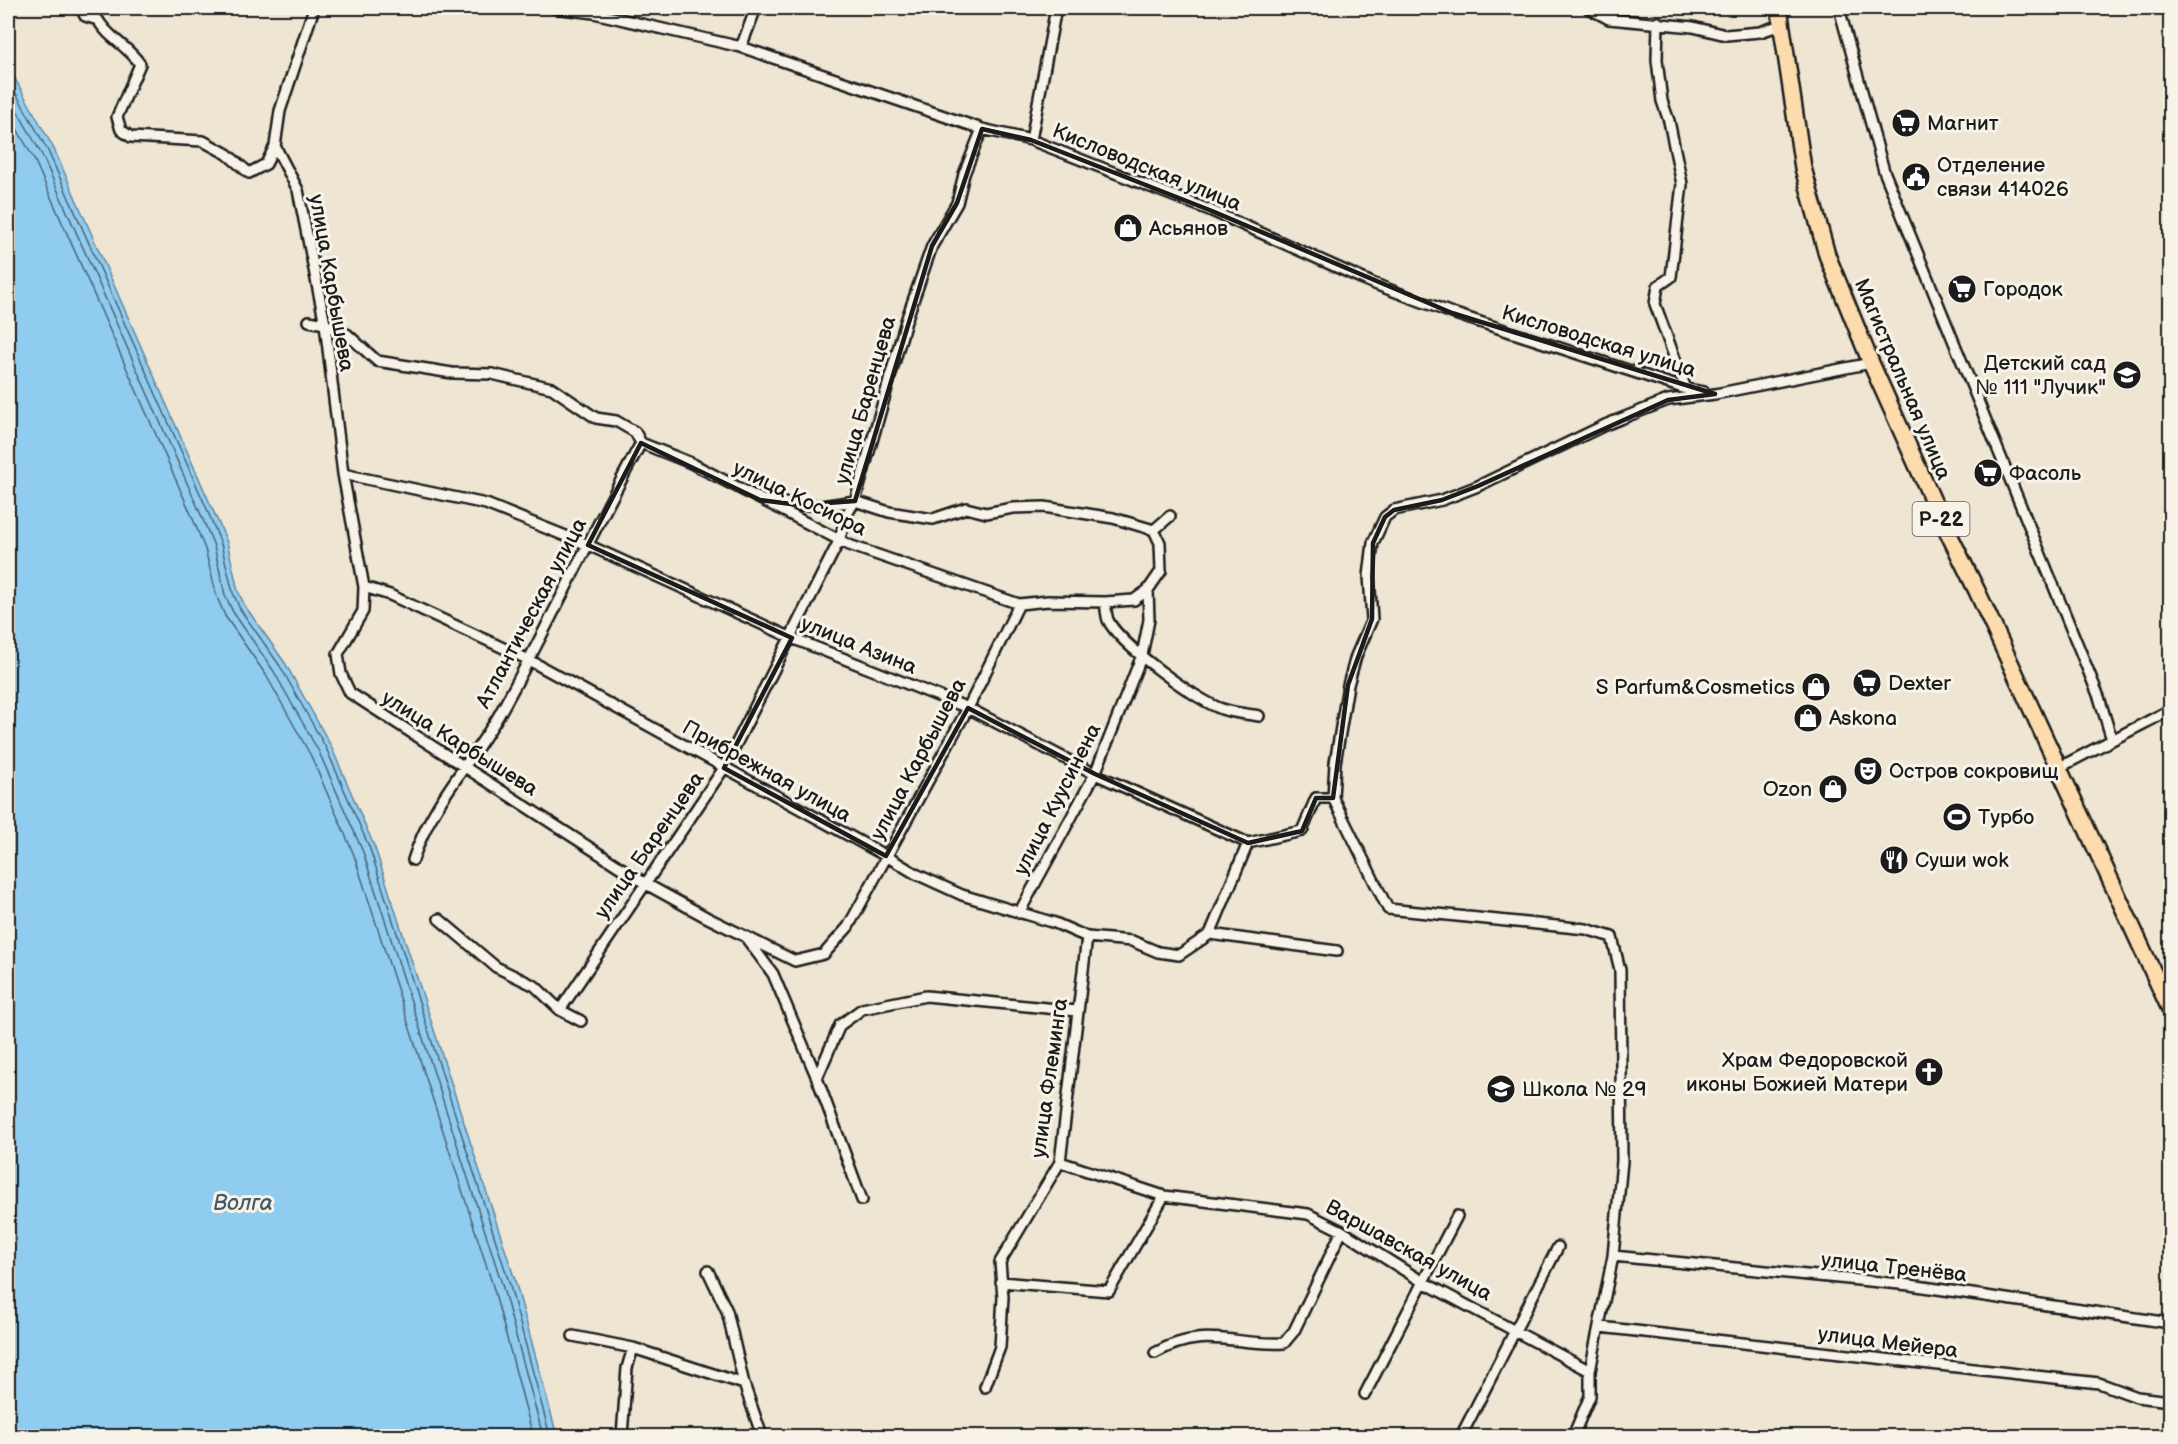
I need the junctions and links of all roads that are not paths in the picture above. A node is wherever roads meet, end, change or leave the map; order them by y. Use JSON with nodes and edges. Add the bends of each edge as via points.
{"nodes":[{"id":1,"x":81,"y":8,"type":"edge"},
{"id":2,"x":314,"y":8,"type":"edge"},
{"id":3,"x":554,"y":8,"type":"edge"},
{"id":4,"x":756,"y":8,"type":"edge"},
{"id":5,"x":1056,"y":8,"type":"edge"},
{"id":6,"x":1588,"y":8,"type":"edge"},
{"id":7,"x":1779,"y":8,"type":"edge"},
{"id":8,"x":1839,"y":8,"type":"edge"},
{"id":9,"x":1658,"y":22,"type":"junction"},
{"id":10,"x":1781,"y":25,"type":"junction"},
{"id":11,"x":741,"y":47,"type":"junction"},
{"id":12,"x":982,"y":129,"type":"junction"},
{"id":13,"x":1031,"y":140,"type":"junction"},
{"id":14,"x":276,"y":146,"type":"junction"},
{"id":15,"x":309,"y":321,"type":"dead end"},
{"id":16,"x":325,"y":324,"type":"junction"},
{"id":17,"x":1871,"y":363,"type":"junction"},
{"id":18,"x":1686,"y":389,"type":"junction"},
{"id":19,"x":1715,"y":394,"type":"junction"},
{"id":20,"x":641,"y":443,"type":"junction"},
{"id":21,"x":343,"y":474,"type":"junction"},
{"id":22,"x":760,"y":500,"type":"junction"},
{"id":23,"x":855,"y":501,"type":"junction"},
{"id":24,"x":1170,"y":516,"type":"dead end"},
{"id":25,"x":1154,"y":530,"type":"junction"},
{"id":26,"x":839,"y":541,"type":"junction"},
{"id":27,"x":588,"y":545,"type":"junction"},
{"id":28,"x":364,"y":587,"type":"junction"},
{"id":29,"x":1148,"y":590,"type":"junction"},
{"id":30,"x":1105,"y":602,"type":"junction"},
{"id":31,"x":1019,"y":604,"type":"junction"},
{"id":32,"x":792,"y":638,"type":"junction"},
{"id":33,"x":1142,"y":655,"type":"junction"},
{"id":34,"x":530,"y":660,"type":"junction"},
{"id":35,"x":968,"y":708,"type":"junction"},
{"id":36,"x":2170,"y":710,"type":"edge"},
{"id":37,"x":1259,"y":716,"type":"dead end"},
{"id":38,"x":2112,"y":740,"type":"junction"},
{"id":39,"x":466,"y":766,"type":"junction"},
{"id":40,"x":2060,"y":767,"type":"junction"},
{"id":41,"x":724,"y":768,"type":"junction"},
{"id":42,"x":1095,"y":774,"type":"junction"},
{"id":43,"x":1333,"y":798,"type":"junction"},
{"id":44,"x":1248,"y":843,"type":"junction"},
{"id":45,"x":886,"y":856,"type":"junction"},
{"id":46,"x":413,"y":860,"type":"dead end"},
{"id":47,"x":646,"y":884,"type":"junction"},
{"id":48,"x":1019,"y":913,"type":"junction"},
{"id":49,"x":439,"y":919,"type":"dead end"},
{"id":50,"x":742,"y":934,"type":"junction"},
{"id":51,"x":1210,"y":934,"type":"junction"},
{"id":52,"x":1087,"y":937,"type":"junction"},
{"id":53,"x":1337,"y":951,"type":"dead end"},
{"id":54,"x":2170,"y":1009,"type":"edge"},
{"id":55,"x":560,"y":1010,"type":"junction"},
{"id":56,"x":1077,"y":1011,"type":"junction"},
{"id":57,"x":581,"y":1021,"type":"dead end"},
{"id":58,"x":817,"y":1078,"type":"junction"},
{"id":59,"x":1060,"y":1162,"type":"junction"},
{"id":60,"x":1164,"y":1196,"type":"junction"},
{"id":61,"x":862,"y":1200,"type":"dead end"},
{"id":62,"x":1457,"y":1216,"type":"dead end"},
{"id":63,"x":1342,"y":1231,"type":"junction"},
{"id":64,"x":1558,"y":1247,"type":"dead end"},
{"id":65,"x":1613,"y":1256,"type":"junction"},
{"id":66,"x":708,"y":1271,"type":"dead end"},
{"id":67,"x":1001,"y":1282,"type":"junction"},
{"id":68,"x":1423,"y":1282,"type":"junction"},
{"id":69,"x":2170,"y":1323,"type":"edge"},
{"id":70,"x":1600,"y":1327,"type":"junction"},
{"id":71,"x":1516,"y":1330,"type":"junction"},
{"id":72,"x":573,"y":1336,"type":"dead end"},
{"id":73,"x":633,"y":1348,"type":"junction"},
{"id":74,"x":1155,"y":1353,"type":"dead end"},
{"id":75,"x":1590,"y":1371,"type":"junction"},
{"id":76,"x":744,"y":1384,"type":"junction"},
{"id":77,"x":985,"y":1387,"type":"dead end"},
{"id":78,"x":1365,"y":1394,"type":"dead end"},
{"id":79,"x":2170,"y":1401,"type":"edge"},
{"id":80,"x":622,"y":1437,"type":"edge"},
{"id":81,"x":762,"y":1437,"type":"edge"},
{"id":82,"x":1461,"y":1437,"type":"edge"},
{"id":83,"x":1573,"y":1437,"type":"edge"}],
"edges":[{"from":1,"to":14,"type":"street","via":[[130,49],[140,64],[117,117],[121,130],[131,137],[203,141],[227,154],[249,173],[266,164]]},
{"from":2,"to":14,"type":"street","via":[[280,111]]},
{"from":3,"to":11,"type":"street","name":"Кисловодская улица","via":[[594,13]]},
{"from":4,"to":11,"type":"street"},
{"from":5,"to":13,"type":"street"},
{"from":6,"to":9,"type":"street","via":[[1609,19]]},
{"from":7,"to":10,"type":"highway","name":"Магистральная улица","number":"Р-22"},
{"from":8,"to":38,"type":"street","via":[[1884,171],[2099,697]]},
{"from":9,"to":10,"type":"street","via":[[1726,35],[1760,32]]},
{"from":9,"to":18,"type":"street","via":[[1662,101],[1670,121],[1682,184],[1671,277],[1658,286],[1655,304]]},
{"from":10,"to":17,"type":"highway","name":"Магистральная улица","number":"Р-22","via":[[1803,168],[1827,255]]},
{"from":11,"to":12,"type":"street","name":"Кисловодская улица"},
{"from":12,"to":13,"type":"street","name":"Кисловодская улица"},
{"from":12,"to":23,"type":"street","name":"улица Баренцева","via":[[957,203],[932,246],[906,321]]},
{"from":13,"to":18,"type":"street","name":"Кисловодская улица","via":[[1212,211],[1372,283]]},
{"from":14,"to":16,"type":"street","name":"улица Карбышева","via":[[298,190]]},
{"from":15,"to":16,"type":"street","name":"улица Косиора"},
{"from":16,"to":20,"type":"street","name":"улица Косиора","via":[[346,334],[377,361],[492,374],[552,388],[597,418],[616,421],[635,432]]},
{"from":16,"to":21,"type":"street","name":"улица Карбышева"},
{"from":17,"to":19,"type":"street"},
{"from":17,"to":40,"type":"highway","name":"Магистральная улица","number":"Р-22","via":[[1936,510]]},
{"from":18,"to":19,"type":"street","name":"Кисловодская улица"},
{"from":19,"to":43,"type":"street","via":[[1668,400],[1605,425],[1478,486],[1442,500],[1394,510],[1385,517],[1373,543],[1369,576],[1372,619],[1348,685]]},
{"from":20,"to":22,"type":"street","name":"улица Косиора","via":[[691,463]]},
{"from":20,"to":27,"type":"street","name":"Атлантическая улица"},
{"from":21,"to":27,"type":"street","name":"улица Азина","via":[[486,504]]},
{"from":21,"to":28,"type":"street","name":"улица Карбышева"},
{"from":22,"to":23,"type":"street","via":[[821,506]]},
{"from":22,"to":26,"type":"street","name":"улица Косиора"},
{"from":23,"to":25,"type":"street","via":[[933,519],[966,508],[986,513],[1044,507],[1113,518]]},
{"from":23,"to":26,"type":"street","name":"улица Баренцева"},
{"from":24,"to":25,"type":"street"},
{"from":25,"to":29,"type":"street","name":"улица Куусинена","via":[[1160,543],[1161,571]]},
{"from":26,"to":31,"type":"street","name":"улица Косиора"},
{"from":26,"to":32,"type":"street","name":"улица Баренцева"},
{"from":27,"to":32,"type":"street","name":"улица Азина"},
{"from":27,"to":34,"type":"street","name":"Атлантическая улица"},
{"from":28,"to":34,"type":"street","name":"Прибрежная улица","via":[[390,595]]},
{"from":28,"to":39,"type":"street","name":"улица Карбышева","via":[[363,611],[338,654],[341,674],[350,693]]},
{"from":29,"to":30,"type":"street","name":"улица Косиора","via":[[1134,600]]},
{"from":29,"to":33,"type":"street","name":"улица Куусинена","via":[[1149,620]]},
{"from":30,"to":31,"type":"street","name":"улица Косиора"},
{"from":30,"to":33,"type":"street","via":[[1108,621]]},
{"from":31,"to":35,"type":"street","name":"улица Карбышева"},
{"from":32,"to":35,"type":"street","name":"улица Азина"},
{"from":32,"to":41,"type":"street","name":"улица Баренцева"},
{"from":33,"to":37,"type":"street","via":[[1196,696],[1222,709]]},
{"from":33,"to":42,"type":"street","name":"улица Куусинена"},
{"from":34,"to":39,"type":"street","name":"Атлантическая улица"},
{"from":34,"to":41,"type":"street","name":"Прибрежная улица"},
{"from":35,"to":42,"type":"street","name":"улица Азина"},
{"from":35,"to":45,"type":"street","name":"улица Карбышева"},
{"from":36,"to":38,"type":"street"},
{"from":38,"to":40,"type":"street"},
{"from":39,"to":46,"type":"street","name":"Атлантическая улица","via":[[419,840]]},
{"from":39,"to":47,"type":"street","name":"улица Карбышева"},
{"from":40,"to":54,"type":"highway","name":"Магистральная улица","number":"Р-22"},
{"from":41,"to":45,"type":"street","name":"Прибрежная улица"},
{"from":41,"to":47,"type":"street","name":"улица Баренцева"},
{"from":42,"to":44,"type":"street","name":"улица Азина"},
{"from":42,"to":48,"type":"street","name":"улица Куусинена"},
{"from":43,"to":44,"type":"street","via":[[1316,798],[1302,831]]},
{"from":43,"to":65,"type":"street","via":[[1388,909],[1532,922],[1586,929],[1612,937],[1620,970],[1622,1161]]},
{"from":44,"to":51,"type":"street"},
{"from":45,"to":48,"type":"street","name":"Прибрежная улица","via":[[962,895]]},
{"from":45,"to":50,"type":"street","name":"улица Карбышева","via":[[848,927],[824,954],[795,961]]},
{"from":47,"to":50,"type":"street","name":"улица Карбышева"},
{"from":47,"to":55,"type":"street","name":"улица Баренцева"},
{"from":48,"to":52,"type":"street","name":"Прибрежная улица"},
{"from":49,"to":55,"type":"street","via":[[496,967],[535,986]]},
{"from":50,"to":58,"type":"street","via":[[773,974]]},
{"from":51,"to":52,"type":"street","name":"Прибрежная улица","via":[[1179,955],[1132,941]]},
{"from":51,"to":53,"type":"street"},
{"from":52,"to":56,"type":"street","name":"улица Флеминга"},
{"from":55,"to":57,"type":"street"},
{"from":56,"to":58,"type":"street","via":[[926,996],[862,1009],[840,1024]]},
{"from":56,"to":59,"type":"street","name":"улица Флеминга"},
{"from":58,"to":61,"type":"street"},
{"from":59,"to":60,"type":"street","name":"Варшавская улица"},
{"from":59,"to":67,"type":"street","name":"улица Флеминга","via":[[1000,1262]]},
{"from":60,"to":63,"type":"street","name":"Варшавская улица","via":[[1308,1214]]},
{"from":60,"to":67,"type":"street","via":[[1108,1291]]},
{"from":62,"to":68,"type":"street"},
{"from":63,"to":68,"type":"street","name":"Варшавская улица"},
{"from":63,"to":74,"type":"street","via":[[1294,1331],[1284,1343],[1196,1337]]},
{"from":64,"to":71,"type":"street"},
{"from":65,"to":69,"type":"street","name":"улица Тренёва","via":[[1910,1285]]},
{"from":65,"to":70,"type":"street"},
{"from":66,"to":76,"type":"street","via":[[727,1311]]},
{"from":67,"to":77,"type":"street","name":"улица Флеминга","via":[[1000,1347]]},
{"from":68,"to":71,"type":"street","name":"Варшавская улица"},
{"from":68,"to":78,"type":"street"},
{"from":70,"to":75,"type":"street"},
{"from":70,"to":79,"type":"street","name":"улица Мейера","via":[[2099,1383],[2137,1397]]},
{"from":71,"to":75,"type":"street","name":"Варшавская улица"},
{"from":71,"to":82,"type":"street"},
{"from":72,"to":73,"type":"street"},
{"from":73,"to":76,"type":"street"},
{"from":73,"to":80,"type":"street","via":[[627,1368]]},
{"from":75,"to":83,"type":"street","via":[[1590,1396]]},
{"from":76,"to":81,"type":"street"}]}
